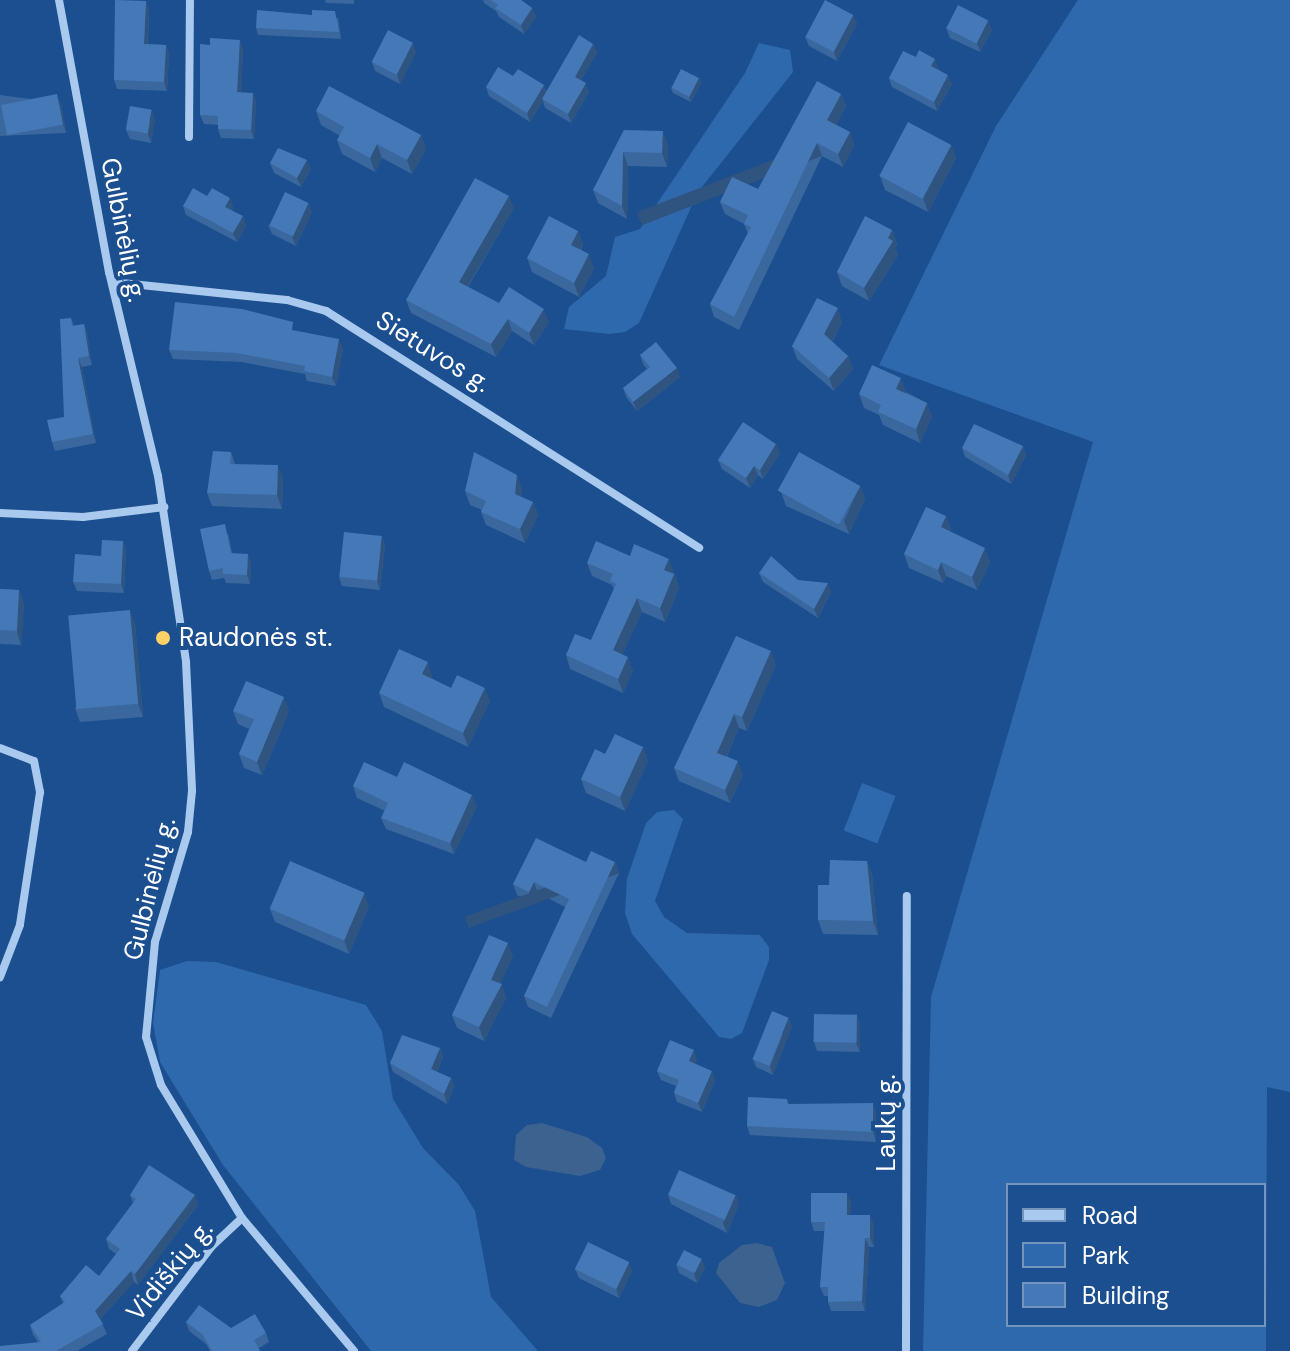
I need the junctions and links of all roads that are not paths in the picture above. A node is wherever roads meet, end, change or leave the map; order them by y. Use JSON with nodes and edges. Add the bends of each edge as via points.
{"nodes":[{"id":1,"x":59,"y":0,"type":"edge"},
{"id":2,"x":190,"y":0,"type":"edge"},
{"id":3,"x":189,"y":137,"type":"dead end"},
{"id":4,"x":112,"y":282,"type":"junction"},
{"id":5,"x":164,"y":507,"type":"junction"},
{"id":6,"x":0,"y":513,"type":"edge"},
{"id":7,"x":699,"y":548,"type":"dead end"},
{"id":8,"x":0,"y":748,"type":"edge"},
{"id":9,"x":907,"y":896,"type":"dead end"},
{"id":10,"x":0,"y":977,"type":"edge"},
{"id":11,"x":242,"y":1218,"type":"junction"},
{"id":12,"x":132,"y":1351,"type":"edge"},
{"id":13,"x":354,"y":1351,"type":"edge"},
{"id":14,"x":906,"y":1351,"type":"edge"}],
"edges":[{"from":1,"to":4,"type":"street","name":"Gulbinėlių g."},
{"from":2,"to":3,"type":"street"},
{"from":4,"to":5,"type":"street","name":"Gulbinėlių g."},
{"from":4,"to":7,"type":"street","name":"Sietuvos g.","via":[[287,300],[326,311]]},
{"from":5,"to":6,"type":"street","via":[[83,517]]},
{"from":5,"to":11,"type":"street","name":"Gulbinėlių g.","via":[[186,662],[192,791],[188,832],[155,942],[146,1037],[161,1085]]},
{"from":8,"to":10,"type":"street","via":[[34,761],[40,792],[15,951]]},
{"from":9,"to":14,"type":"street","name":"Laukų g."},
{"from":11,"to":12,"type":"street","name":"Vidiškių g.","via":[[212,1246]]},
{"from":11,"to":13,"type":"street","name":"Gulbinėlių g."}]}
